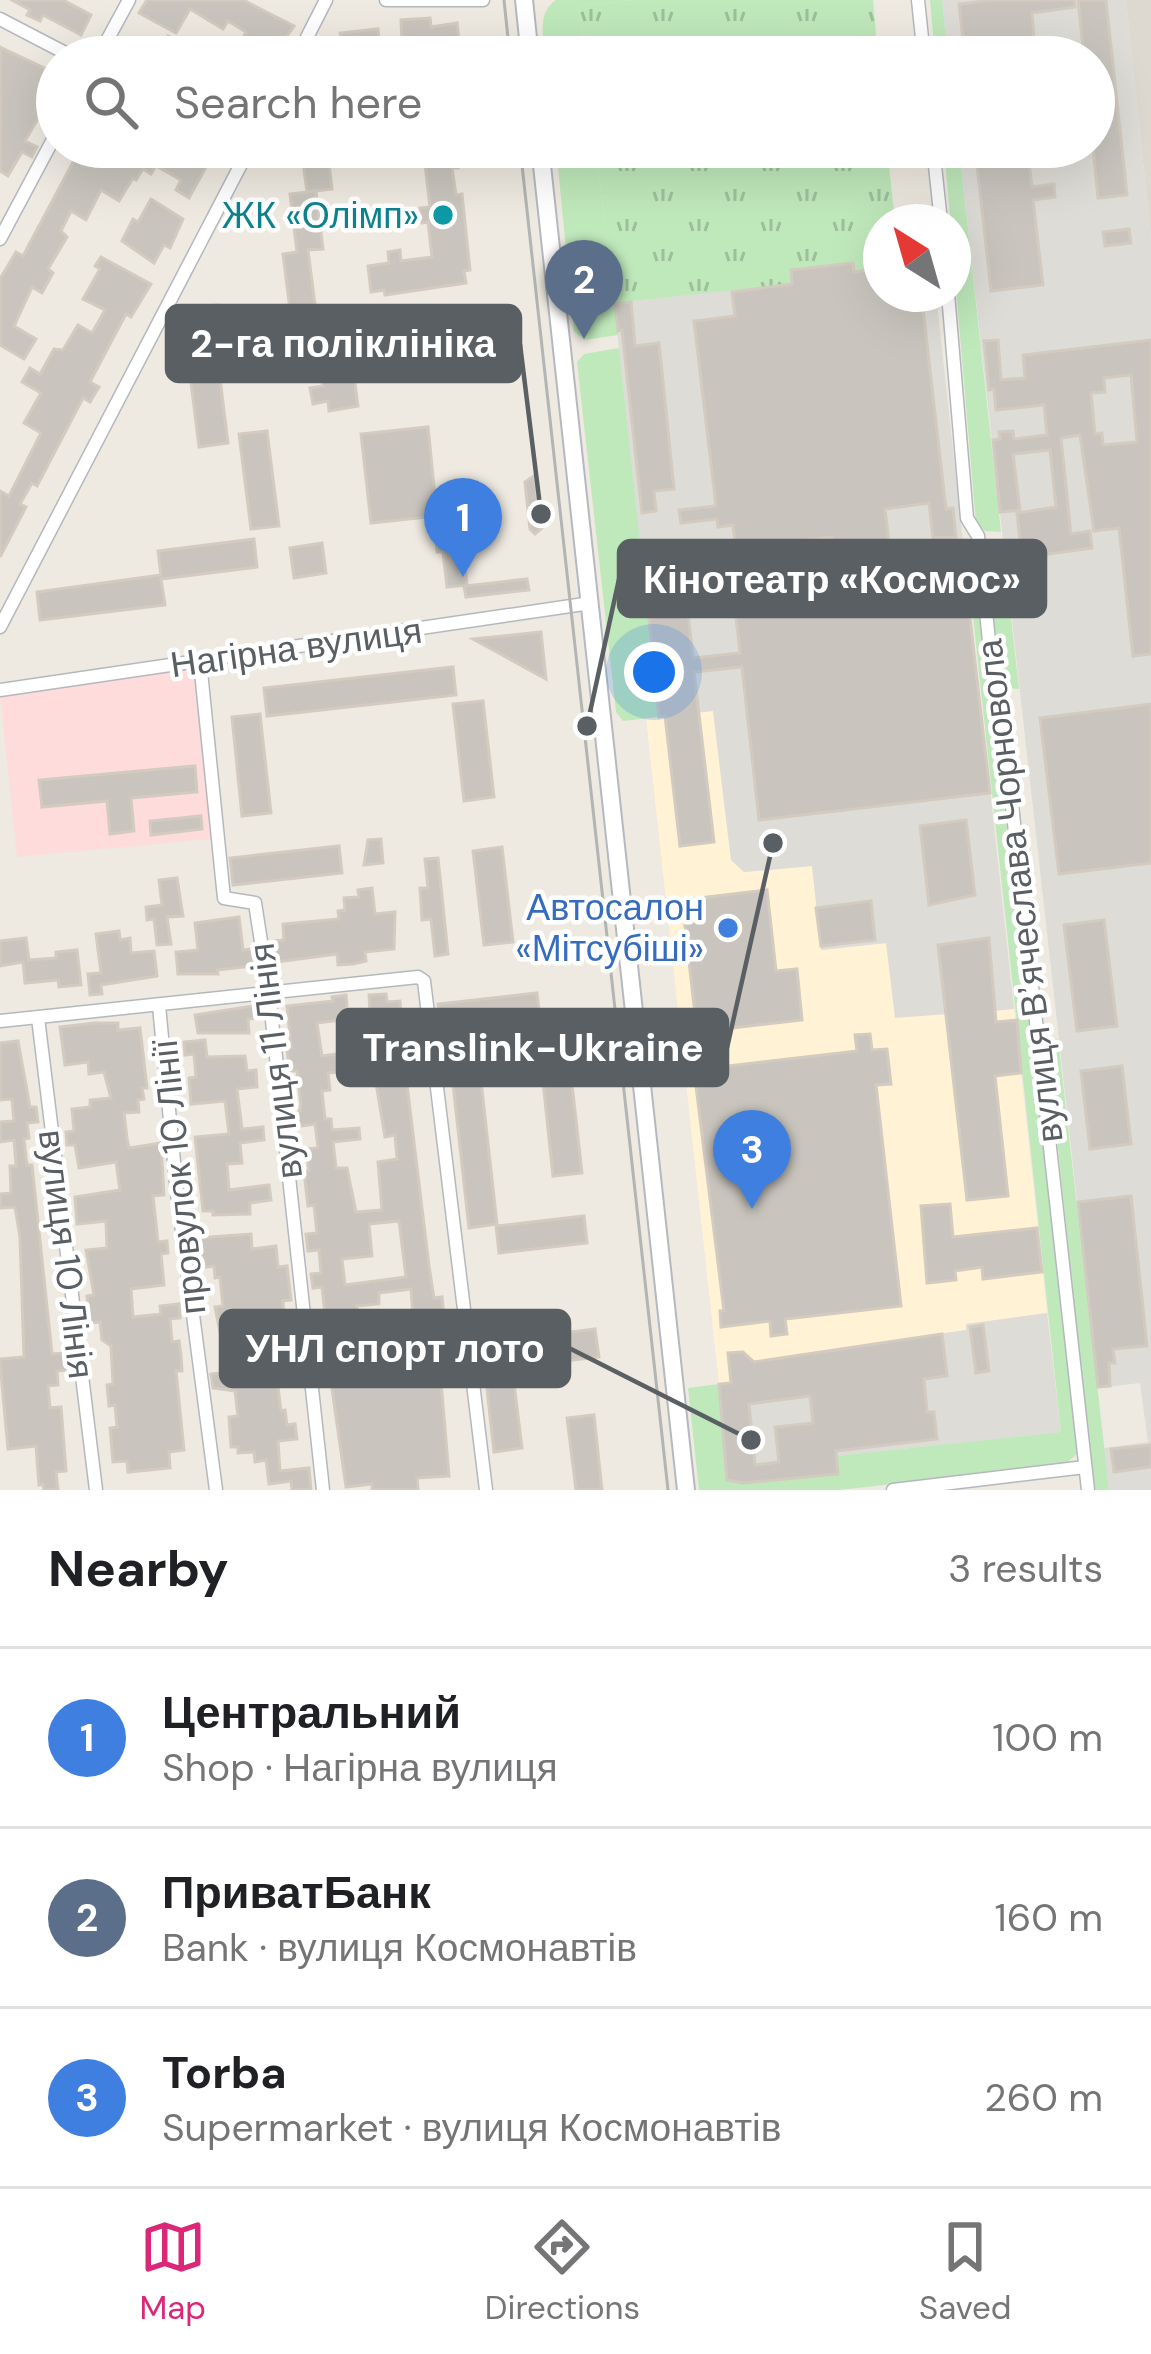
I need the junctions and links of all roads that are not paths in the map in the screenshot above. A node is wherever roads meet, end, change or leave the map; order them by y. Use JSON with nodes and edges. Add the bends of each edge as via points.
{"nodes":[{"id":1,"x":130,"y":0,"type":"edge"},
{"id":2,"x":326,"y":0,"type":"edge"},
{"id":3,"x":386,"y":0,"type":"edge"},
{"id":4,"x":483,"y":0,"type":"edge"},
{"id":5,"x":524,"y":0,"type":"edge"},
{"id":6,"x":919,"y":0,"type":"edge"},
{"id":7,"x":0,"y":19,"type":"edge"},
{"id":8,"x":110,"y":36,"type":"edge"},
{"id":9,"x":308,"y":36,"type":"edge"},
{"id":10,"x":528,"y":36,"type":"edge"},
{"id":11,"x":922,"y":36,"type":"edge"},
{"id":12,"x":36,"y":38,"type":"edge"},
{"id":13,"x":37,"y":168,"type":"edge"},
{"id":14,"x":239,"y":168,"type":"edge"},
{"id":15,"x":542,"y":168,"type":"edge"},
{"id":16,"x":935,"y":168,"type":"edge"},
{"id":17,"x":0,"y":196,"type":"edge"},
{"id":18,"x":17,"y":204,"type":"junction"},
{"id":19,"x":938,"y":204,"type":"edge"},
{"id":20,"x":0,"y":239,"type":"edge"},
{"id":21,"x":950,"y":312,"type":"edge"},
{"id":22,"x":591,"y":603,"type":"junction"},
{"id":23,"x":0,"y":627,"type":"edge"},
{"id":24,"x":200,"y":662,"type":"junction"},
{"id":25,"x":0,"y":689,"type":"edge"},
{"id":26,"x":269,"y":993,"type":"junction"},
{"id":27,"x":159,"y":1006,"type":"junction"},
{"id":28,"x":38,"y":1018,"type":"junction"},
{"id":29,"x":0,"y":1021,"type":"edge"},
{"id":30,"x":1085,"y":1467,"type":"junction"},
{"id":31,"x":96,"y":1490,"type":"edge"},
{"id":32,"x":216,"y":1490,"type":"edge"},
{"id":33,"x":323,"y":1490,"type":"edge"},
{"id":34,"x":486,"y":1490,"type":"edge"},
{"id":35,"x":686,"y":1490,"type":"edge"},
{"id":36,"x":893,"y":1490,"type":"edge"},
{"id":37,"x":1088,"y":1490,"type":"edge"}],
"edges":[{"from":1,"to":8,"type":"street"},
{"from":2,"to":9,"type":"street"},
{"from":3,"to":4,"type":"street"},
{"from":5,"to":10,"type":"main road"},
{"from":6,"to":11,"type":"street"},
{"from":7,"to":12,"type":"street"},
{"from":13,"to":18,"type":"street"},
{"from":14,"to":23,"type":"street"},
{"from":15,"to":22,"type":"main road"},
{"from":16,"to":19,"type":"street"},
{"from":17,"to":18,"type":"street"},
{"from":18,"to":20,"type":"street"},
{"from":21,"to":30,"type":"street","name":"вулиця Вʼячеслава Чорновола","via":[[967,518],[978,536],[1002,715]]},
{"from":22,"to":24,"type":"street","name":"Нагірна вулиця"},
{"from":22,"to":35,"type":"main road"},
{"from":24,"to":25,"type":"street","name":"Нагірна вулиця"},
{"from":24,"to":26,"type":"street","name":"вулиця 11 Лінія","via":[[224,898],[255,903]]},
{"from":26,"to":27,"type":"street"},
{"from":26,"to":33,"type":"street","name":"вулиця 11 Лінія"},
{"from":26,"to":34,"type":"street","via":[[418,977],[428,988]]},
{"from":27,"to":28,"type":"street"},
{"from":27,"to":32,"type":"street","name":"провулок 10 Лінії"},
{"from":28,"to":29,"type":"street"},
{"from":28,"to":31,"type":"street","name":"вулиця 10 Лінія"},
{"from":30,"to":36,"type":"street"},
{"from":30,"to":37,"type":"street","name":"вулиця Вʼячеслава Чорновола"}]}
